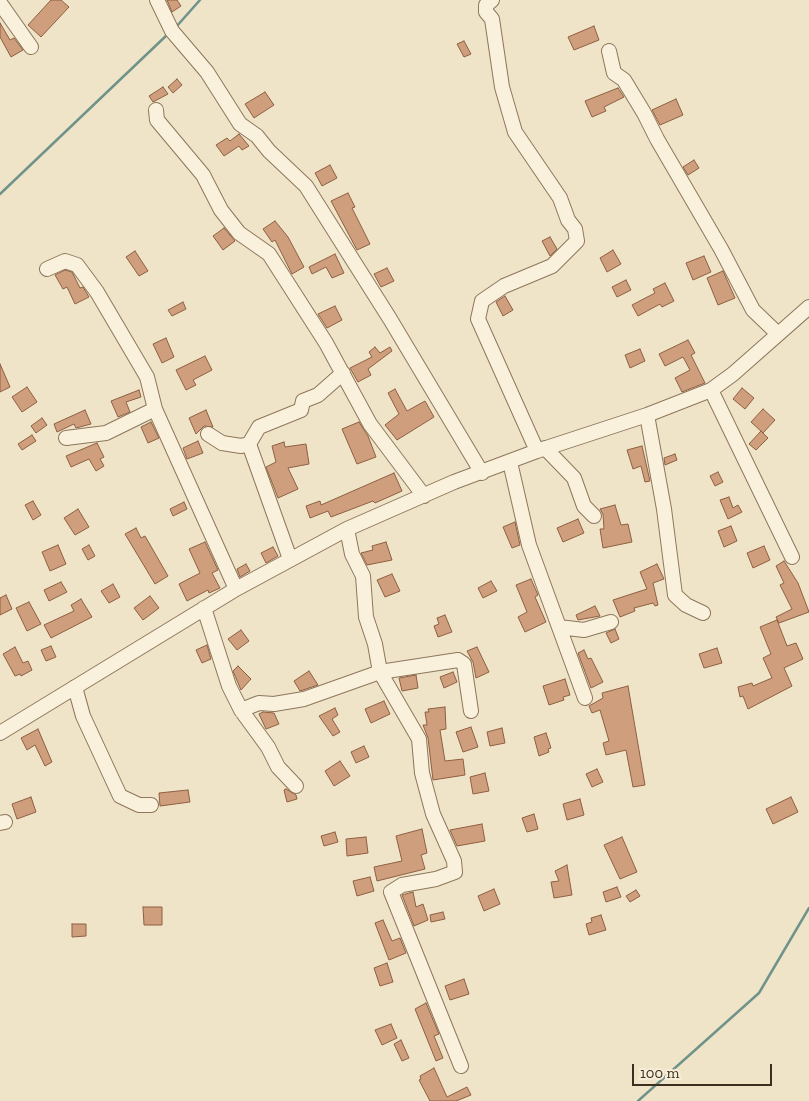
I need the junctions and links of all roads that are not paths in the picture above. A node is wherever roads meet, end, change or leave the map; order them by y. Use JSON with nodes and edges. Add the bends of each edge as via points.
{"nodes":[{"id":1,"x":157,"y":0,"type":"edge"},
{"id":2,"x":492,"y":0,"type":"edge"},
{"id":3,"x":0,"y":3,"type":"edge"},
{"id":4,"x":32,"y":47,"type":"dead end"},
{"id":5,"x":609,"y":51,"type":"dead end"},
{"id":6,"x":156,"y":110,"type":"dead end"},
{"id":7,"x":47,"y":269,"type":"dead end"},
{"id":8,"x":809,"y":307,"type":"edge"},
{"id":9,"x":778,"y":334,"type":"junction"},
{"id":10,"x":343,"y":373,"type":"junction"},
{"id":11,"x":711,"y":390,"type":"junction"},
{"id":12,"x":155,"y":409,"type":"junction"},
{"id":13,"x":647,"y":415,"type":"junction"},
{"id":14,"x":208,"y":434,"type":"dead end"},
{"id":15,"x":66,"y":438,"type":"dead end"},
{"id":16,"x":249,"y":444,"type":"junction"},
{"id":17,"x":541,"y":449,"type":"junction"},
{"id":18,"x":510,"y":462,"type":"junction"},
{"id":19,"x":482,"y":473,"type":"junction"},
{"id":20,"x":424,"y":496,"type":"junction"},
{"id":21,"x":594,"y":516,"type":"dead end"},
{"id":22,"x":347,"y":529,"type":"junction"},
{"id":23,"x":792,"y":557,"type":"dead end"},
{"id":24,"x":290,"y":559,"type":"junction"},
{"id":25,"x":236,"y":589,"type":"junction"},
{"id":26,"x":204,"y":608,"type":"junction"},
{"id":27,"x":703,"y":613,"type":"dead end"},
{"id":28,"x":611,"y":622,"type":"dead end"},
{"id":29,"x":559,"y":627,"type":"junction"},
{"id":30,"x":380,"y":672,"type":"junction"},
{"id":31,"x":75,"y":687,"type":"junction"},
{"id":32,"x":585,"y":698,"type":"dead end"},
{"id":33,"x":242,"y":710,"type":"junction"},
{"id":34,"x":471,"y":711,"type":"dead end"},
{"id":35,"x":0,"y":733,"type":"edge"},
{"id":36,"x":296,"y":786,"type":"dead end"},
{"id":37,"x":151,"y":805,"type":"dead end"},
{"id":38,"x":462,"y":1066,"type":"dead end"}],
"edges":[{"from":1,"to":19,"type":"street","via":[[172,31],[207,72],[240,124],[257,136],[306,186]]},
{"from":2,"to":17,"type":"street","via":[[486,4],[486,12],[492,19],[502,87],[515,132],[560,198],[575,229],[577,241],[552,266],[504,286],[482,301],[478,319]]},
{"from":3,"to":4,"type":"street"},
{"from":5,"to":9,"type":"street","via":[[614,73],[624,80],[644,113],[753,310]]},
{"from":6,"to":10,"type":"street","via":[[157,120],[203,175],[221,210],[239,234],[269,254]]},
{"from":7,"to":12,"type":"street","via":[[65,261],[78,265],[147,377]]},
{"from":8,"to":9,"type":"street"},
{"from":9,"to":11,"type":"street"},
{"from":10,"to":16,"type":"street","via":[[318,394],[303,401],[301,410],[259,426]]},
{"from":10,"to":20,"type":"street","via":[[370,424]]},
{"from":11,"to":13,"type":"street"},
{"from":11,"to":23,"type":"street"},
{"from":12,"to":15,"type":"street","via":[[106,432]]},
{"from":12,"to":25,"type":"street"},
{"from":13,"to":17,"type":"street"},
{"from":13,"to":27,"type":"street","via":[[675,595]]},
{"from":14,"to":16,"type":"street","via":[[222,443]]},
{"from":16,"to":24,"type":"street"},
{"from":17,"to":18,"type":"street"},
{"from":17,"to":21,"type":"street","via":[[574,478],[584,506]]},
{"from":18,"to":19,"type":"street"},
{"from":18,"to":29,"type":"street","via":[[529,545]]},
{"from":19,"to":20,"type":"street"},
{"from":20,"to":22,"type":"street"},
{"from":22,"to":24,"type":"street"},
{"from":22,"to":30,"type":"street","via":[[352,554],[363,576],[366,617]]},
{"from":24,"to":25,"type":"street"},
{"from":25,"to":26,"type":"street"},
{"from":26,"to":31,"type":"street"},
{"from":26,"to":33,"type":"street","via":[[229,686]]},
{"from":28,"to":29,"type":"street","via":[[584,630]]},
{"from":29,"to":32,"type":"street"},
{"from":30,"to":33,"type":"street","via":[[304,699],[259,703]]},
{"from":30,"to":34,"type":"street","via":[[458,660],[464,664]]},
{"from":30,"to":38,"type":"street","via":[[418,739],[422,773],[433,814],[454,861],[455,872],[436,879],[402,884],[391,892]]},
{"from":31,"to":35,"type":"street"},
{"from":31,"to":37,"type":"street","via":[[83,716],[120,796],[139,805]]},
{"from":33,"to":36,"type":"street","via":[[278,767]]}]}
